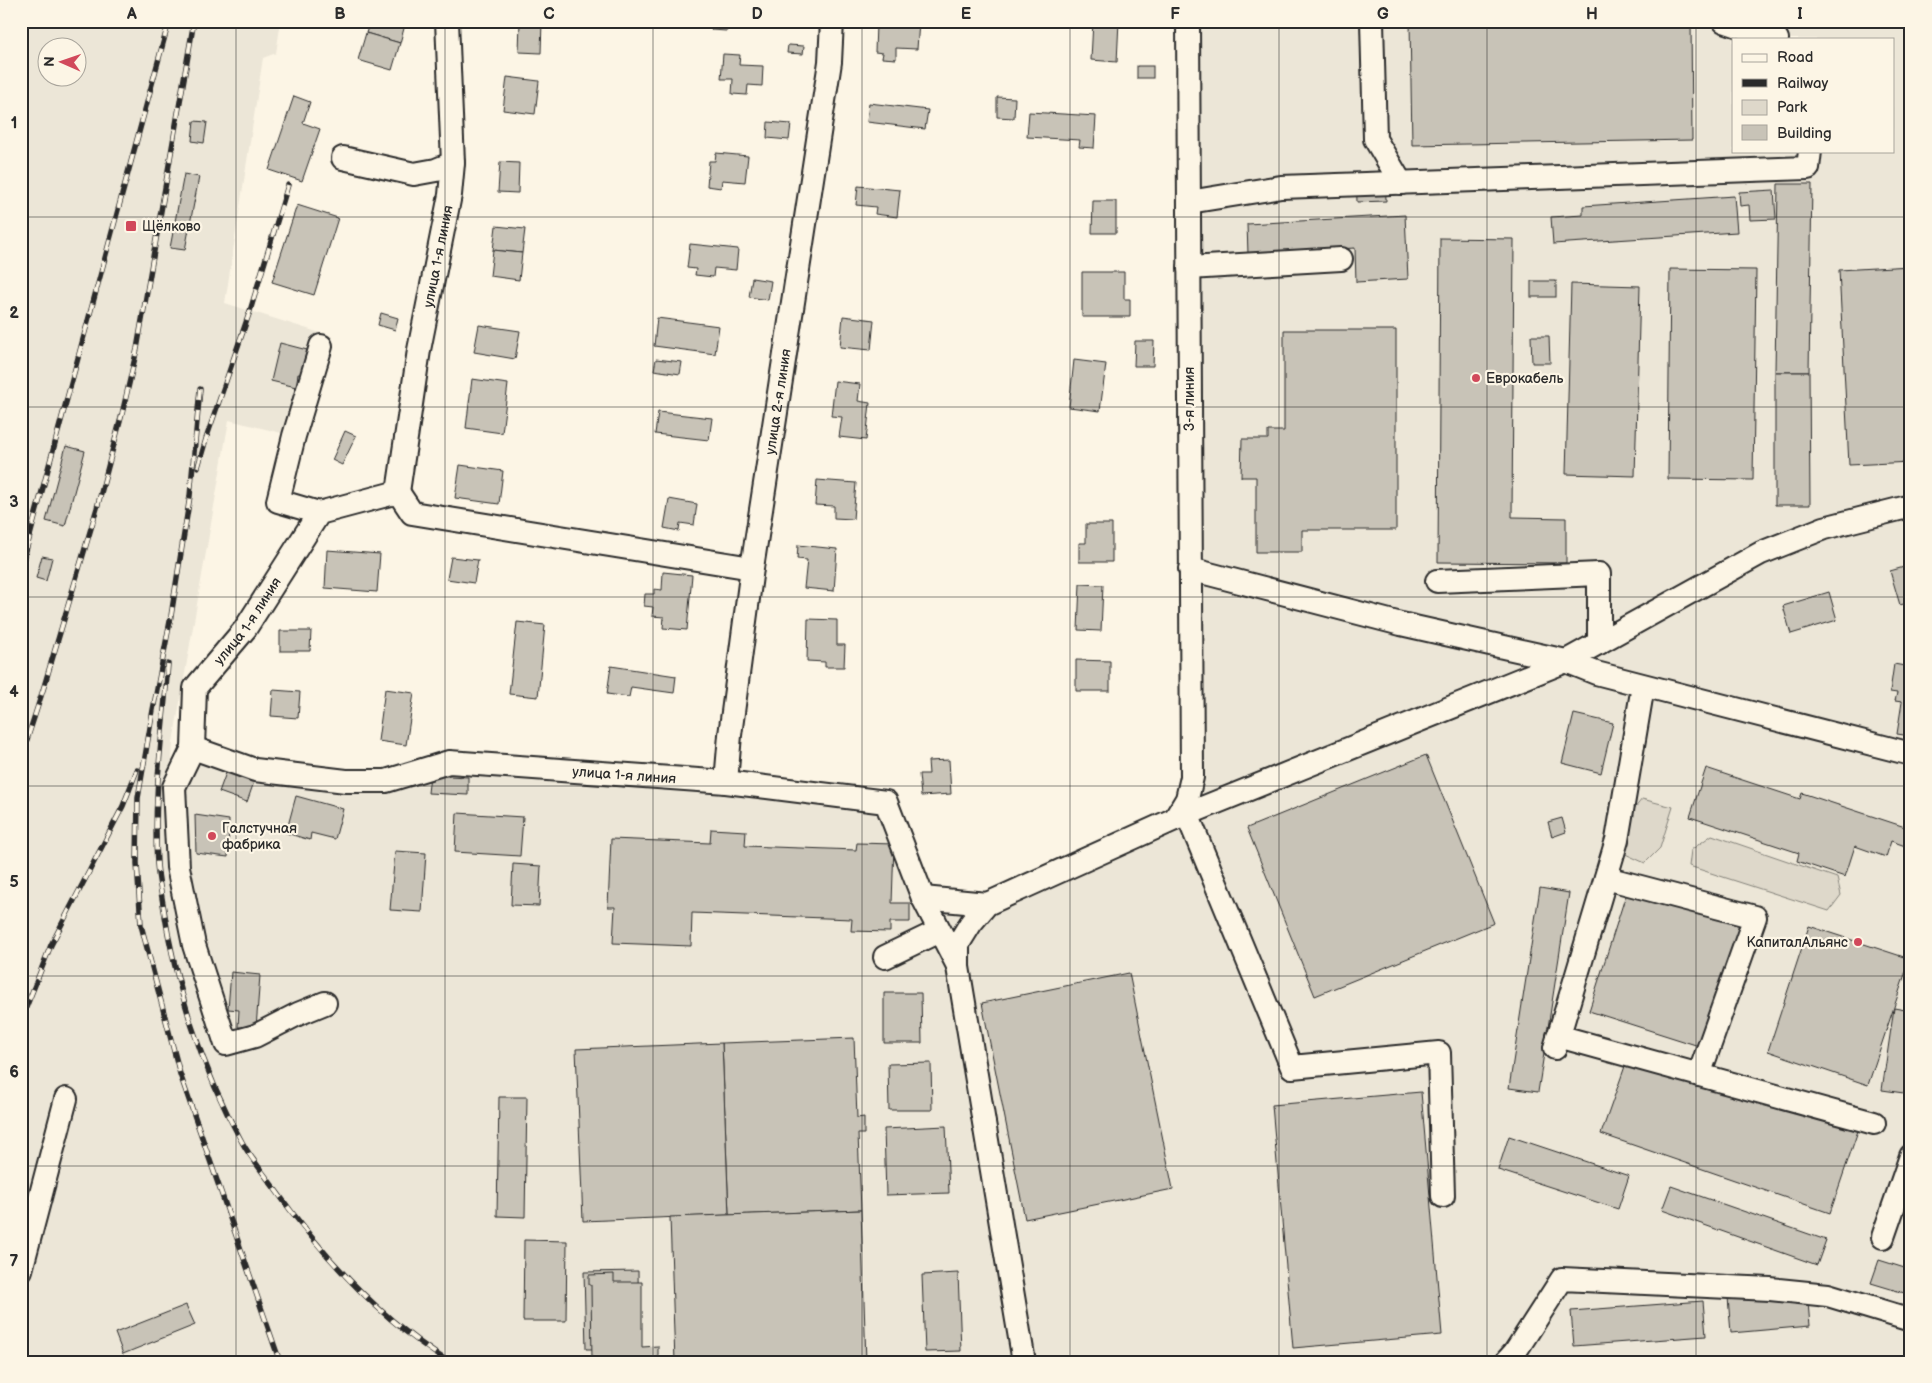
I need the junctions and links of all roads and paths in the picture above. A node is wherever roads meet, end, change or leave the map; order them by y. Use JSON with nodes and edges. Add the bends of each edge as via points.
{"nodes":[{"id":1,"x":447,"y":21,"type":"edge"},
{"id":2,"x":832,"y":21,"type":"edge"},
{"id":3,"x":1188,"y":21,"type":"edge"},
{"id":4,"x":1372,"y":21,"type":"edge"},
{"id":5,"x":1724,"y":21,"type":"edge"},
{"id":6,"x":1774,"y":38,"type":"edge"},
{"id":7,"x":1810,"y":152,"type":"edge"},
{"id":8,"x":343,"y":158,"type":"dead end"},
{"id":9,"x":453,"y":163,"type":"junction"},
{"id":10,"x":1401,"y":183,"type":"junction"},
{"id":11,"x":1189,"y":202,"type":"junction"},
{"id":12,"x":1341,"y":260,"type":"dead end"},
{"id":13,"x":1189,"y":268,"type":"junction"},
{"id":14,"x":321,"y":346,"type":"dead end"},
{"id":15,"x":398,"y":492,"type":"junction"},
{"id":16,"x":1911,"y":506,"type":"edge"},
{"id":17,"x":319,"y":513,"type":"junction"},
{"id":18,"x":752,"y":568,"type":"junction"},
{"id":19,"x":1190,"y":569,"type":"junction"},
{"id":20,"x":1437,"y":581,"type":"dead end"},
{"id":21,"x":1599,"y":643,"type":"junction"},
{"id":22,"x":1566,"y":661,"type":"junction"},
{"id":23,"x":1643,"y":686,"type":"junction"},
{"id":24,"x":193,"y":748,"type":"junction"},
{"id":25,"x":1911,"y":754,"type":"edge"},
{"id":26,"x":726,"y":782,"type":"junction"},
{"id":27,"x":1181,"y":816,"type":"junction"},
{"id":28,"x":1606,"y":878,"type":"junction"},
{"id":29,"x":923,"y":898,"type":"junction"},
{"id":30,"x":987,"y":904,"type":"junction"},
{"id":31,"x":939,"y":931,"type":"junction"},
{"id":32,"x":885,"y":958,"type":"dead end"},
{"id":33,"x":958,"y":968,"type":"junction"},
{"id":34,"x":325,"y":1003,"type":"dead end"},
{"id":35,"x":1699,"y":1075,"type":"junction"},
{"id":36,"x":66,"y":1098,"type":"dead end"},
{"id":37,"x":1874,"y":1123,"type":"dead end"},
{"id":38,"x":1911,"y":1156,"type":"edge"},
{"id":39,"x":1444,"y":1196,"type":"dead end"},
{"id":40,"x":1883,"y":1237,"type":"dead end"},
{"id":41,"x":21,"y":1270,"type":"edge"},
{"id":42,"x":1911,"y":1320,"type":"edge"},
{"id":43,"x":1024,"y":1362,"type":"edge"},
{"id":44,"x":1506,"y":1362,"type":"edge"}],
"edges":[{"from":1,"to":9,"type":"street","name":"улица 1-я линия"},
{"from":2,"to":18,"type":"street","name":"улица 2-я линия","via":[[830,62]]},
{"from":3,"to":11,"type":"street","name":"3-я линия"},
{"from":4,"to":10,"type":"street","via":[[1375,140]]},
{"from":5,"to":6,"type":"street"},
{"from":7,"to":10,"type":"street","via":[[1808,168]]},
{"from":8,"to":9,"type":"street","via":[[414,174]]},
{"from":9,"to":15,"type":"street","name":"улица 1-я линия","via":[[450,195],[419,350]]},
{"from":10,"to":11,"type":"street","via":[[1281,187]]},
{"from":11,"to":13,"type":"street","name":"3-я линия"},
{"from":12,"to":13,"type":"street"},
{"from":13,"to":19,"type":"street","name":"3-я линия"},
{"from":14,"to":17,"type":"street","via":[[278,501]]},
{"from":15,"to":17,"type":"street"},
{"from":15,"to":18,"type":"street","via":[[412,512]]},
{"from":16,"to":21,"type":"street","via":[[1824,528],[1761,553]]},
{"from":17,"to":24,"type":"street","name":"улица 1-я линия","via":[[245,629],[194,688]]},
{"from":18,"to":26,"type":"street","name":"улица 2-я линия"},
{"from":19,"to":22,"type":"street","via":[[1401,624]]},
{"from":19,"to":27,"type":"street","name":"3-я линия","via":[[1192,776]]},
{"from":20,"to":21,"type":"street","via":[[1599,574]]},
{"from":21,"to":22,"type":"street"},
{"from":22,"to":23,"type":"street"},
{"from":22,"to":27,"type":"street"},
{"from":23,"to":25,"type":"street"},
{"from":23,"to":28,"type":"street","via":[[1617,840]]},
{"from":24,"to":26,"type":"street","name":"улица 1-я линия","via":[[255,770],[346,782],[386,781],[448,762]]},
{"from":24,"to":34,"type":"street","via":[[174,787],[178,867],[194,945],[226,1044],[256,1036]]},
{"from":26,"to":29,"type":"street","name":"улица 1-я линия","via":[[886,802]]},
{"from":27,"to":30,"type":"street"},
{"from":27,"to":39,"type":"street","via":[[1292,1067],[1438,1053]]},
{"from":28,"to":35,"type":"street","via":[[1556,1042]]},
{"from":28,"to":35,"type":"street","via":[[1755,917]]},
{"from":29,"to":30,"type":"street"},
{"from":29,"to":31,"type":"street"},
{"from":30,"to":33,"type":"street","via":[[970,923],[958,944]]},
{"from":31,"to":32,"type":"street"},
{"from":31,"to":33,"type":"street"},
{"from":33,"to":43,"type":"street"},
{"from":35,"to":37,"type":"street"},
{"from":36,"to":41,"type":"street"},
{"from":38,"to":40,"type":"street"},
{"from":42,"to":44,"type":"street","via":[[1828,1294],[1562,1279]]}]}
